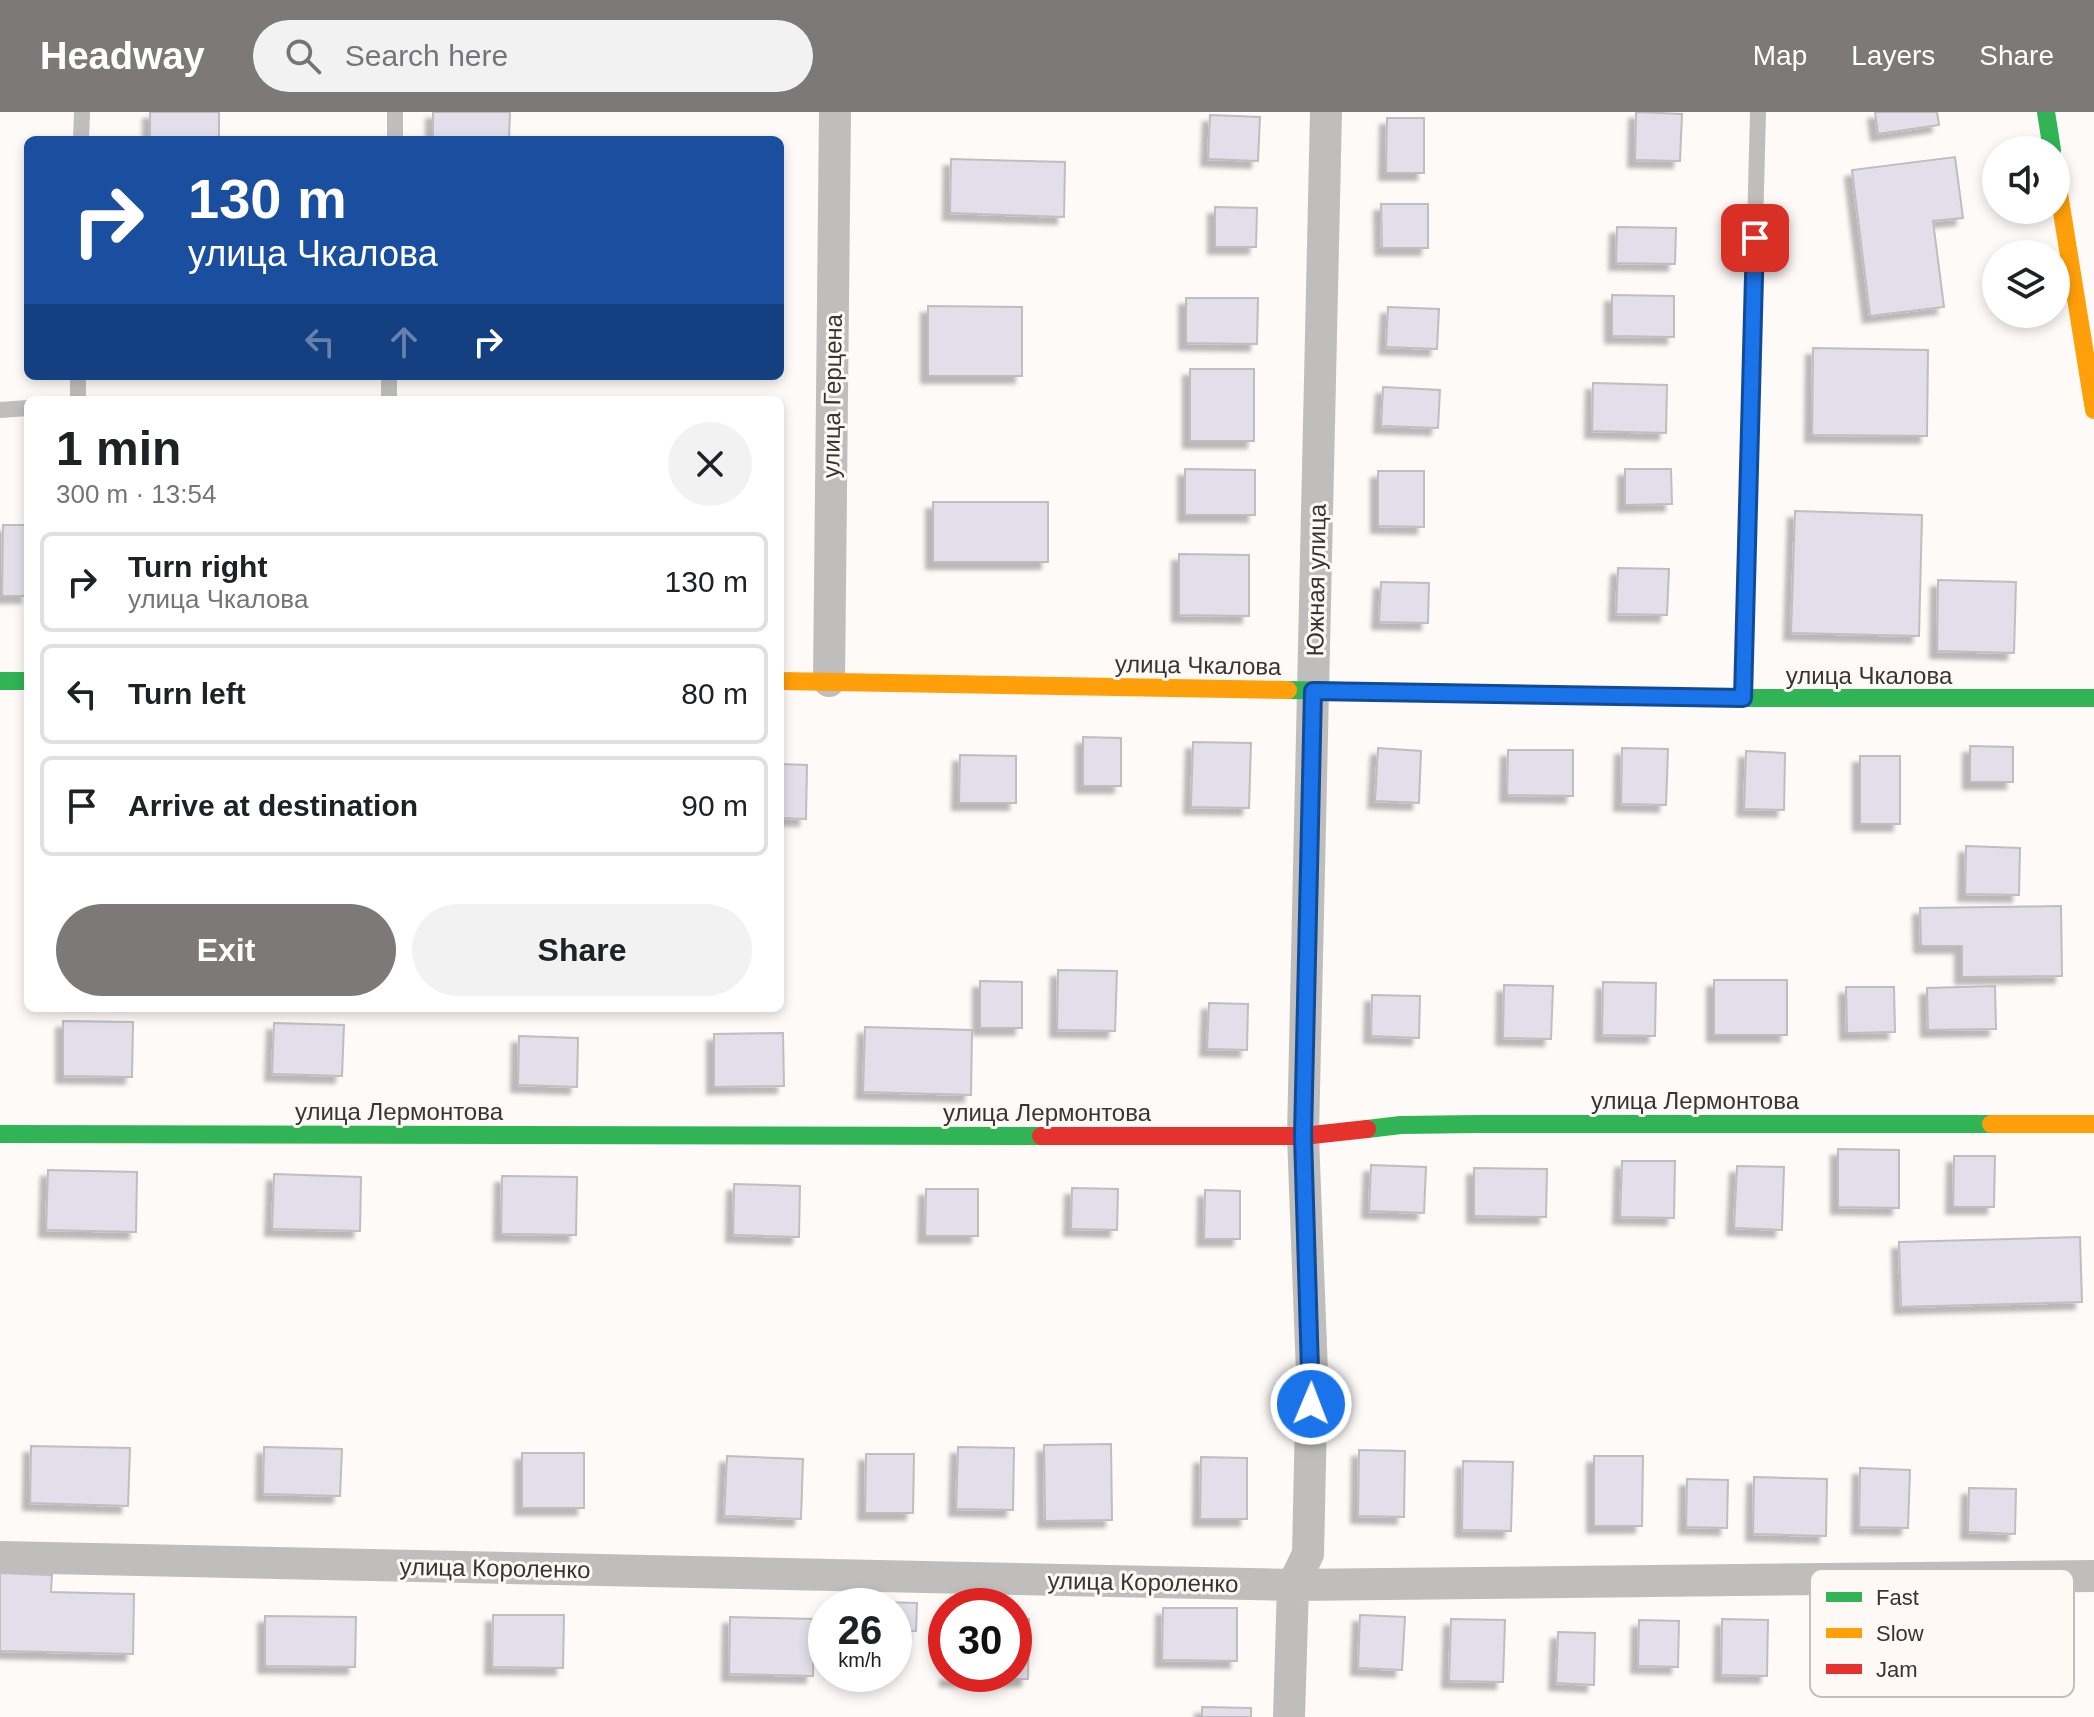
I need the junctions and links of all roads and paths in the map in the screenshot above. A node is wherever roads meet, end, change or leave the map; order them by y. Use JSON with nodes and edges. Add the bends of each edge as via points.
{"nodes":[{"id":1,"x":82,"y":112,"type":"edge"},
{"id":2,"x":395,"y":112,"type":"edge"},
{"id":3,"x":835,"y":112,"type":"edge"},
{"id":4,"x":1326,"y":112,"type":"edge"},
{"id":5,"x":1758,"y":112,"type":"edge"},
{"id":6,"x":2046,"y":112,"type":"edge"},
{"id":7,"x":81,"y":136,"type":"edge"},
{"id":8,"x":395,"y":136,"type":"edge"},
{"id":9,"x":2050,"y":136,"type":"edge"},
{"id":10,"x":2064,"y":224,"type":"edge"},
{"id":11,"x":24,"y":408,"type":"edge"},
{"id":12,"x":0,"y":410,"type":"edge"},
{"id":13,"x":2094,"y":410,"type":"edge"},
{"id":14,"x":0,"y":681,"type":"edge"},
{"id":15,"x":24,"y":681,"type":"edge"},
{"id":16,"x":784,"y":681,"type":"edge"},
{"id":17,"x":829,"y":681,"type":"junction"},
{"id":18,"x":1313,"y":691,"type":"junction"},
{"id":19,"x":1743,"y":698,"type":"junction"},
{"id":20,"x":2094,"y":698,"type":"edge"},
{"id":21,"x":2094,"y":1124,"type":"edge"},
{"id":22,"x":0,"y":1134,"type":"edge"},
{"id":23,"x":1303,"y":1136,"type":"junction"},
{"id":24,"x":0,"y":1557,"type":"edge"},
{"id":25,"x":2074,"y":1576,"type":"edge"},
{"id":26,"x":2094,"y":1576,"type":"edge"},
{"id":27,"x":1810,"y":1579,"type":"edge"},
{"id":28,"x":1293,"y":1585,"type":"junction"},
{"id":29,"x":1289,"y":1717,"type":"edge"}],
"edges":[{"from":1,"to":7,"type":"lane"},
{"from":2,"to":8,"type":"lane"},
{"from":3,"to":17,"type":"street","name":"улица Герцена"},
{"from":4,"to":18,"type":"street","name":"Южная улица"},
{"from":5,"to":19,"type":"lane"},
{"from":6,"to":9,"type":"main road"},
{"from":10,"to":13,"type":"main road"},
{"from":11,"to":12,"type":"lane"},
{"from":14,"to":15,"type":"main road"},
{"from":16,"to":17,"type":"main road","name":"улица Чкалова"},
{"from":17,"to":18,"type":"main road","name":"улица Чкалова"},
{"from":18,"to":19,"type":"main road","name":"улица Чкалова"},
{"from":18,"to":23,"type":"street","name":"Южная улица"},
{"from":19,"to":20,"type":"main road","name":"улица Чкалова"},
{"from":21,"to":23,"type":"main road","name":"улица Лермонтова","via":[[1448,1124]]},
{"from":22,"to":23,"type":"main road","name":"улица Лермонтова"},
{"from":23,"to":28,"type":"street","name":"Южная улица","via":[[1312,1373],[1308,1554]]},
{"from":24,"to":28,"type":"street","name":"улица Короленко"},
{"from":25,"to":26,"type":"street","name":"улица Короленко"},
{"from":27,"to":28,"type":"street","name":"улица Короленко"},
{"from":28,"to":29,"type":"street","name":"Южная улица"}]}
